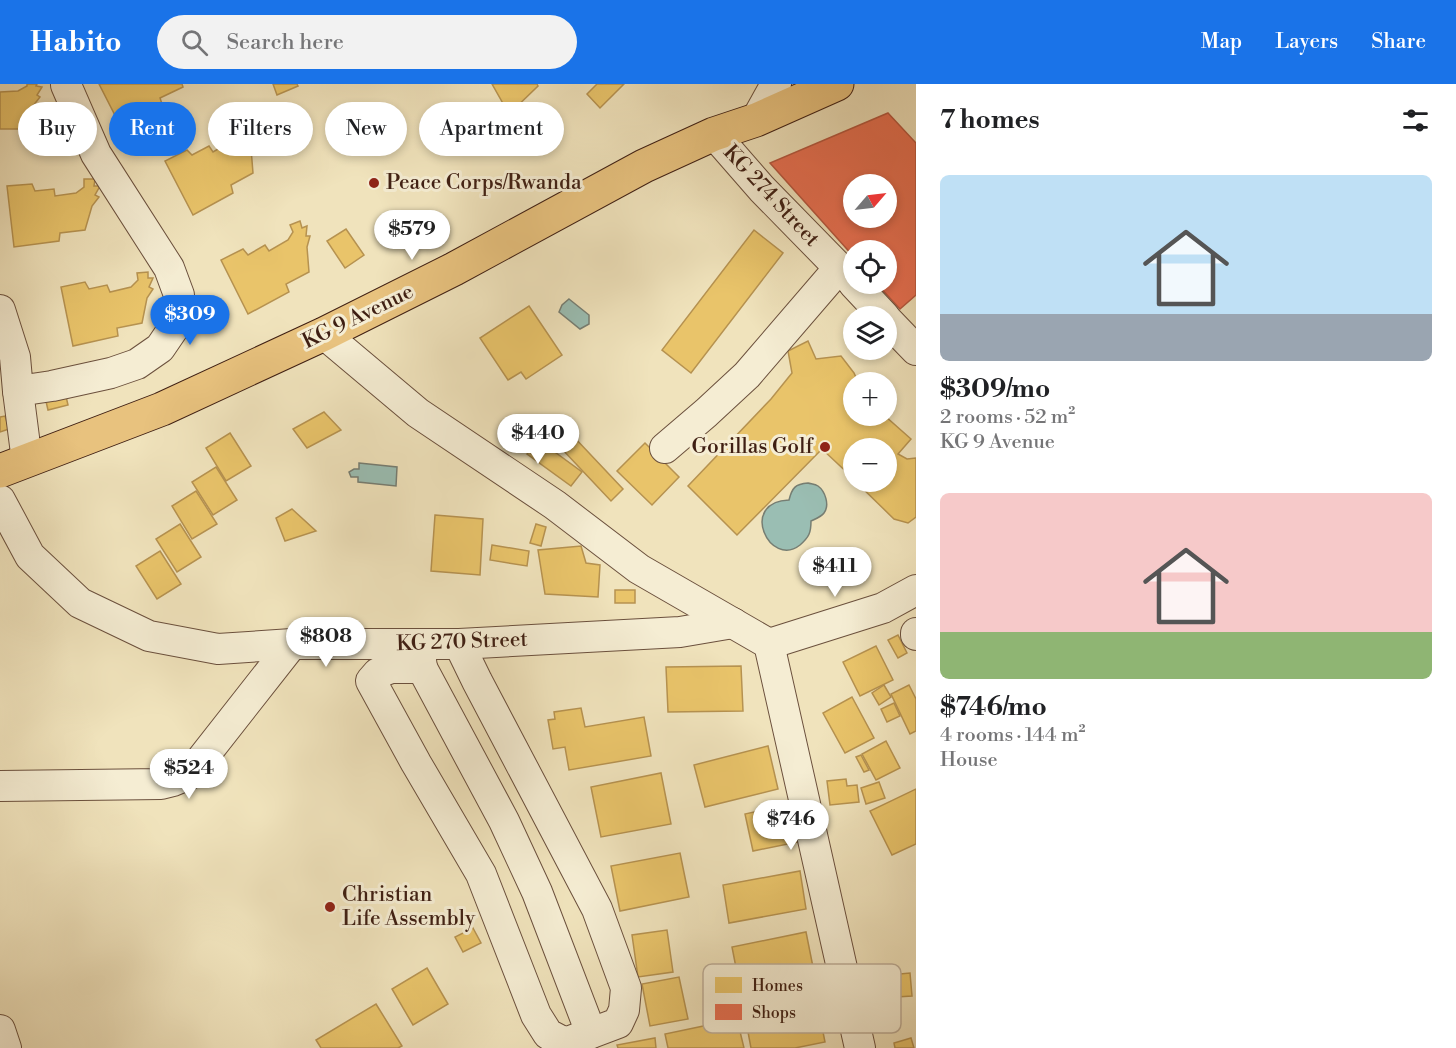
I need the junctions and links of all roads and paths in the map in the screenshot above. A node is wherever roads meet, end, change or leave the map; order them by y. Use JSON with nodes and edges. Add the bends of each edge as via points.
{"nodes":[{"id":1,"x":776,"y":84,"type":"edge"},
{"id":2,"x":837,"y":84,"type":"edge"},
{"id":3,"x":66,"y":85,"type":"edge"},
{"id":4,"x":756,"y":120,"type":"junction"},
{"id":5,"x":714,"y":134,"type":"junction"},
{"id":6,"x":843,"y":272,"type":"edge"},
{"id":7,"x":843,"y":284,"type":"edge"},
{"id":8,"x":863,"y":294,"type":"edge"},
{"id":9,"x":874,"y":306,"type":"edge"},
{"id":10,"x":0,"y":310,"type":"edge"},
{"id":11,"x":897,"y":330,"type":"edge"},
{"id":12,"x":324,"y":334,"type":"junction"},
{"id":13,"x":916,"y":350,"type":"edge"},
{"id":14,"x":18,"y":391,"type":"junction"},
{"id":15,"x":665,"y":448,"type":"dead end"},
{"id":16,"x":14,"y":466,"type":"edge"},
{"id":17,"x":0,"y":500,"type":"edge"},
{"id":18,"x":916,"y":590,"type":"edge"},
{"id":19,"x":733,"y":623,"type":"junction"},
{"id":20,"x":292,"y":644,"type":"junction"},
{"id":21,"x":459,"y":644,"type":"junction"},
{"id":22,"x":770,"y":644,"type":"junction"},
{"id":23,"x":421,"y":656,"type":"junction"},
{"id":24,"x":0,"y":786,"type":"edge"},
{"id":25,"x":841,"y":964,"type":"edge"},
{"id":26,"x":0,"y":1030,"type":"edge"},
{"id":27,"x":591,"y":1033,"type":"junction"},
{"id":28,"x":857,"y":1033,"type":"edge"},
{"id":29,"x":6,"y":1048,"type":"edge"},
{"id":30,"x":860,"y":1048,"type":"edge"}],
"edges":[{"from":1,"to":4,"type":"street"},
{"from":2,"to":4,"type":"main road","name":"KG 9 Avenue"},
{"from":3,"to":14,"type":"street","via":[[96,154],[169,267],[179,295],[175,326],[160,348],[137,364]]},
{"from":4,"to":5,"type":"main road","name":"KG 9 Avenue"},
{"from":5,"to":6,"type":"street","name":"KG 274 Street"},
{"from":5,"to":12,"type":"main road","name":"KG 9 Avenue","via":[[644,165],[454,269]]},
{"from":7,"to":15,"type":"street"},
{"from":8,"to":9,"type":"street","name":"KG 274 Street"},
{"from":10,"to":14,"type":"street","via":[[15,357]]},
{"from":11,"to":13,"type":"street","name":"KG 274 Street"},
{"from":12,"to":16,"type":"main road","name":"KG 9 Avenue","via":[[162,409]]},
{"from":12,"to":19,"type":"street","via":[[418,413],[555,505],[639,569]]},
{"from":14,"to":16,"type":"street"},
{"from":17,"to":20,"type":"street","name":"KG 270 Street","via":[[30,556],[80,603],[149,636],[218,649]]},
{"from":18,"to":22,"type":"street","via":[[883,608]]},
{"from":19,"to":21,"type":"street","name":"KG 270 Street","via":[[680,632]]},
{"from":19,"to":22,"type":"street"},
{"from":20,"to":23,"type":"street","name":"KG 270 Street"},
{"from":20,"to":24,"type":"street","via":[[190,774],[161,784]]},
{"from":21,"to":23,"type":"street","name":"KG 270 Street"},
{"from":21,"to":27,"type":"street","via":[[597,909],[626,988],[618,1023]]},
{"from":22,"to":25,"type":"street"},
{"from":23,"to":27,"type":"street","via":[[537,892]]},
{"from":23,"to":27,"type":"street","via":[[378,673],[371,681],[481,874],[536,1015],[548,1034],[565,1043]]},
{"from":26,"to":29,"type":"street"},
{"from":28,"to":30,"type":"street"}]}
